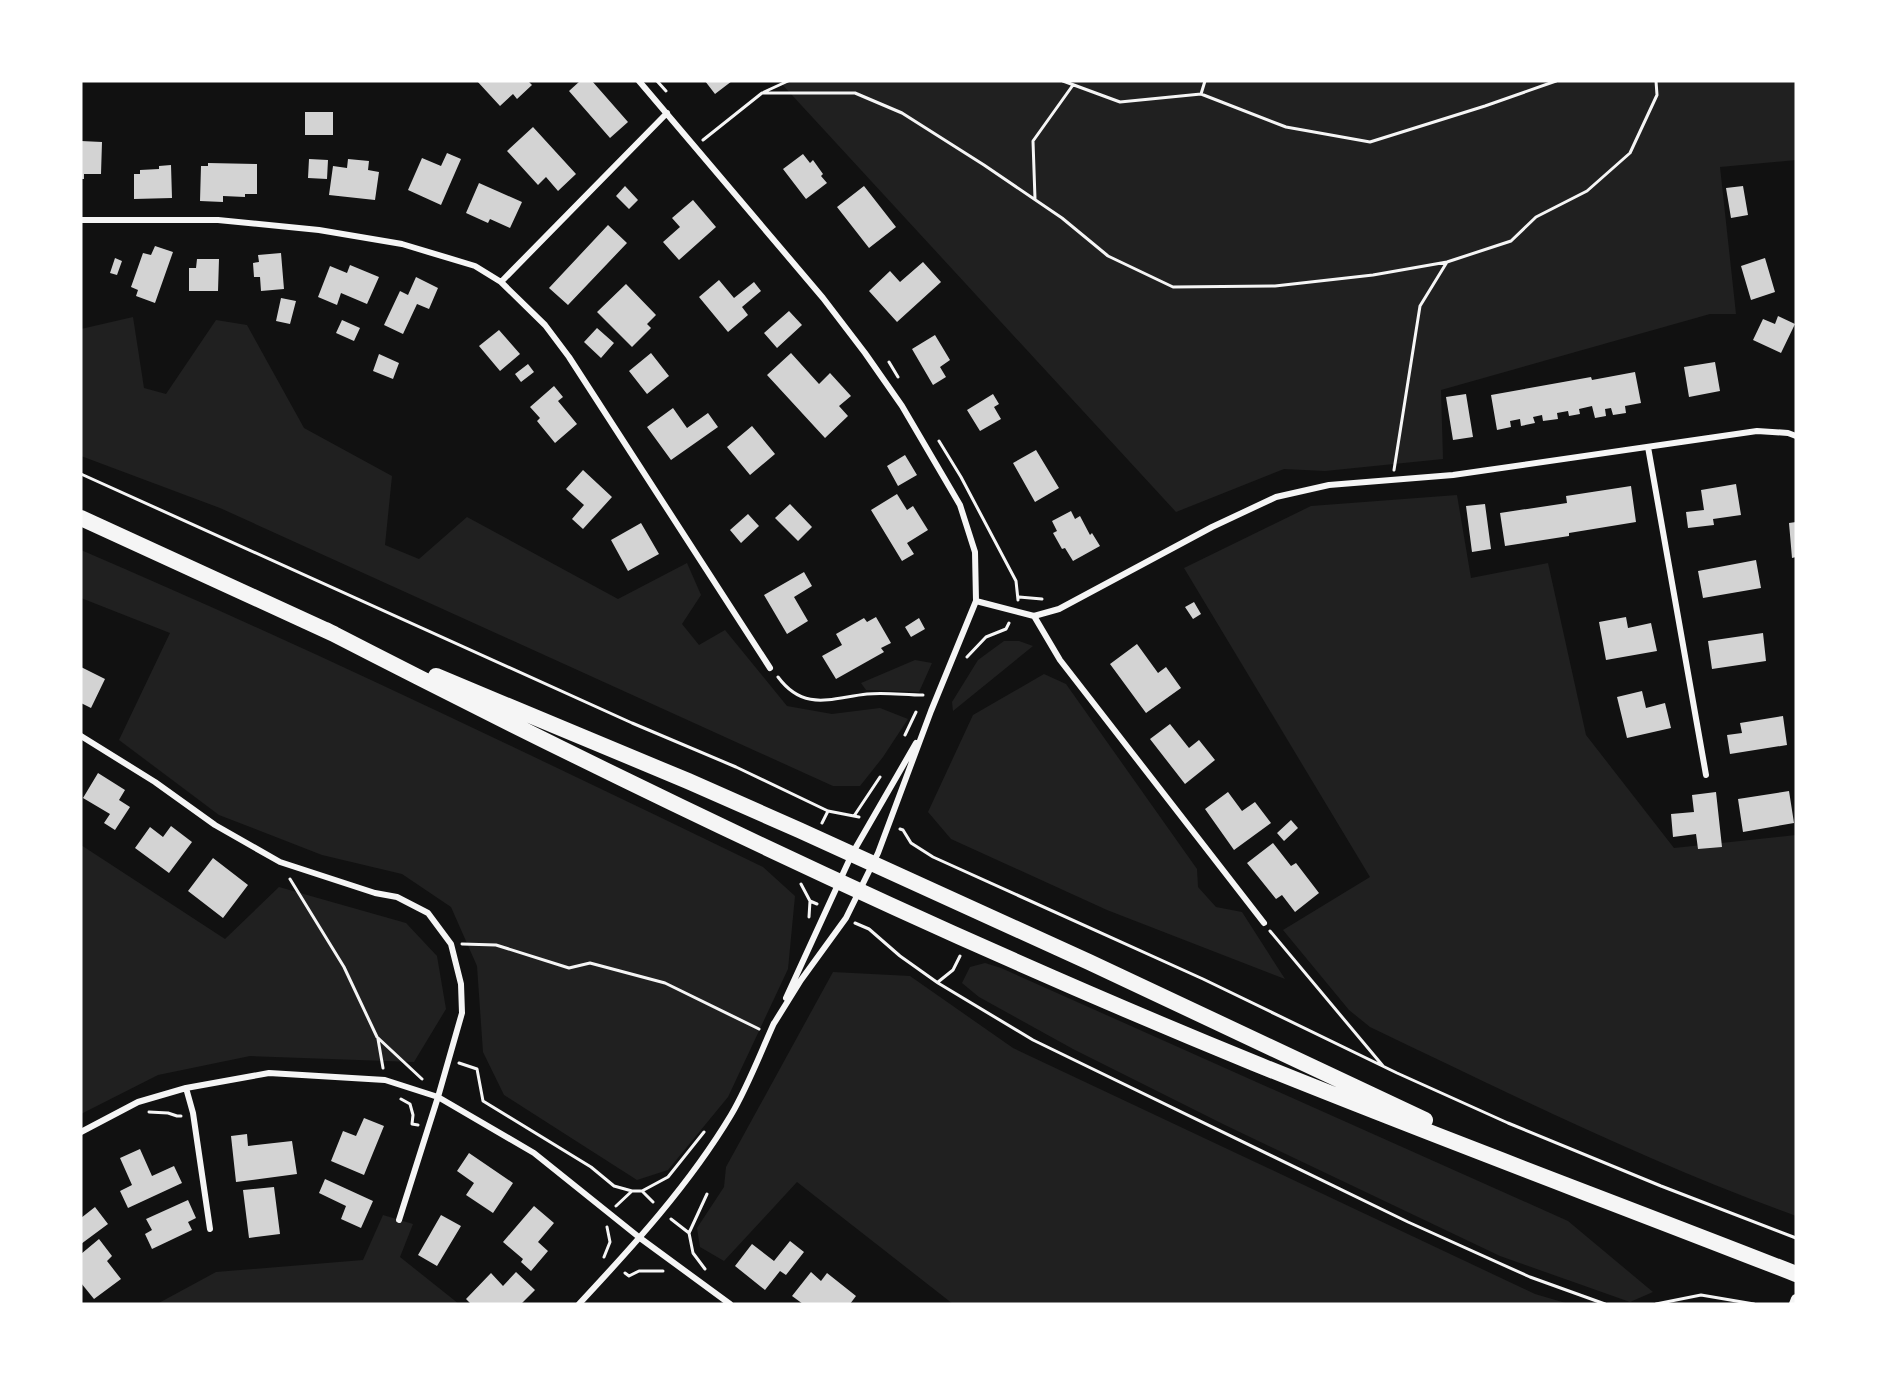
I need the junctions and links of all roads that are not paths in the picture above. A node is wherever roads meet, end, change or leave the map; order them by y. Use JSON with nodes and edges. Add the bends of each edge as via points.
{"nodes":[{"id":1,"x":639,"y":81,"type":"edge"},
{"id":2,"x":667,"y":114,"type":"junction"},
{"id":3,"x":81,"y":220,"type":"edge"},
{"id":4,"x":501,"y":282,"type":"junction"},
{"id":5,"x":1796,"y":436,"type":"edge"},
{"id":6,"x":1648,"y":447,"type":"junction"},
{"id":7,"x":81,"y":518,"type":"edge"},
{"id":8,"x":976,"y":601,"type":"junction"},
{"id":9,"x":1034,"y":616,"type":"junction"},
{"id":10,"x":326,"y":630,"type":"junction"},
{"id":11,"x":770,"y":668,"type":"road end"},
{"id":12,"x":931,"y":711,"type":"junction"},
{"id":13,"x":81,"y":736,"type":"edge"},
{"id":14,"x":1706,"y":775,"type":"dead end"},
{"id":15,"x":852,"y":854,"type":"junction"},
{"id":16,"x":873,"y":864,"type":"junction"},
{"id":17,"x":840,"y":882,"type":"junction"},
{"id":18,"x":860,"y":891,"type":"junction"},
{"id":19,"x":1264,"y":923,"type":"road end"},
{"id":20,"x":773,"y":1025,"type":"junction"},
{"id":21,"x":186,"y":1088,"type":"junction"},
{"id":22,"x":438,"y":1097,"type":"junction"},
{"id":23,"x":81,"y":1132,"type":"edge"},
{"id":24,"x":1530,"y":1171,"type":"junction"},
{"id":25,"x":399,"y":1220,"type":"dead end"},
{"id":26,"x":210,"y":1229,"type":"dead end"},
{"id":27,"x":640,"y":1238,"type":"junction"},
{"id":28,"x":1795,"y":1273,"type":"edge"},
{"id":29,"x":1796,"y":1299,"type":"edge"},
{"id":30,"x":579,"y":1304,"type":"edge"},
{"id":31,"x":730,"y":1304,"type":"edge"},
{"id":32,"x":1794,"y":1304,"type":"edge"}],
"edges":[{"from":1,"to":2,"type":"street"},
{"from":2,"to":4,"type":"street"},
{"from":2,"to":8,"type":"street","via":[[823,298],[902,406],[960,505],[975,552]]},
{"from":3,"to":4,"type":"street","via":[[218,220],[319,230],[402,244],[475,266]]},
{"from":4,"to":11,"type":"street","via":[[545,326],[569,357]]},
{"from":5,"to":6,"type":"street","via":[[1757,430]]},
{"from":6,"to":9,"type":"street","via":[[1453,475],[1329,485],[1276,498],[1212,527],[1059,609]]},
{"from":6,"to":14,"type":"street"},
{"from":7,"to":10,"type":"highway"},
{"from":8,"to":9,"type":"street"},
{"from":8,"to":12,"type":"street"},
{"from":9,"to":19,"type":"street","via":[[1060,660]]},
{"from":10,"to":15,"type":"highway"},
{"from":10,"to":17,"type":"highway","via":[[630,784]]},
{"from":12,"to":15,"type":"street","via":[[913,750]]},
{"from":12,"to":16,"type":"street"},
{"from":13,"to":22,"type":"street","via":[[215,825],[280,862],[397,897],[428,913],[451,944],[461,984],[462,1013]]},
{"from":15,"to":16,"type":"highway"},
{"from":15,"to":17,"type":"street"},
{"from":16,"to":18,"type":"street"},
{"from":16,"to":24,"type":"highway","via":[[1336,1077]]},
{"from":17,"to":18,"type":"highway"},
{"from":17,"to":20,"type":"street"},
{"from":18,"to":20,"type":"street"},
{"from":18,"to":24,"type":"highway","via":[[1222,1050]]},
{"from":20,"to":27,"type":"street","via":[[731,1113],[689,1177]]},
{"from":21,"to":22,"type":"street","via":[[269,1073],[385,1080]]},
{"from":21,"to":23,"type":"street","via":[[138,1102]]},
{"from":21,"to":26,"type":"street"},
{"from":22,"to":25,"type":"street"},
{"from":22,"to":27,"type":"street","via":[[534,1153]]},
{"from":24,"to":28,"type":"highway"},
{"from":27,"to":30,"type":"street"},
{"from":27,"to":31,"type":"street"},
{"from":29,"to":32,"type":"street"}]}
